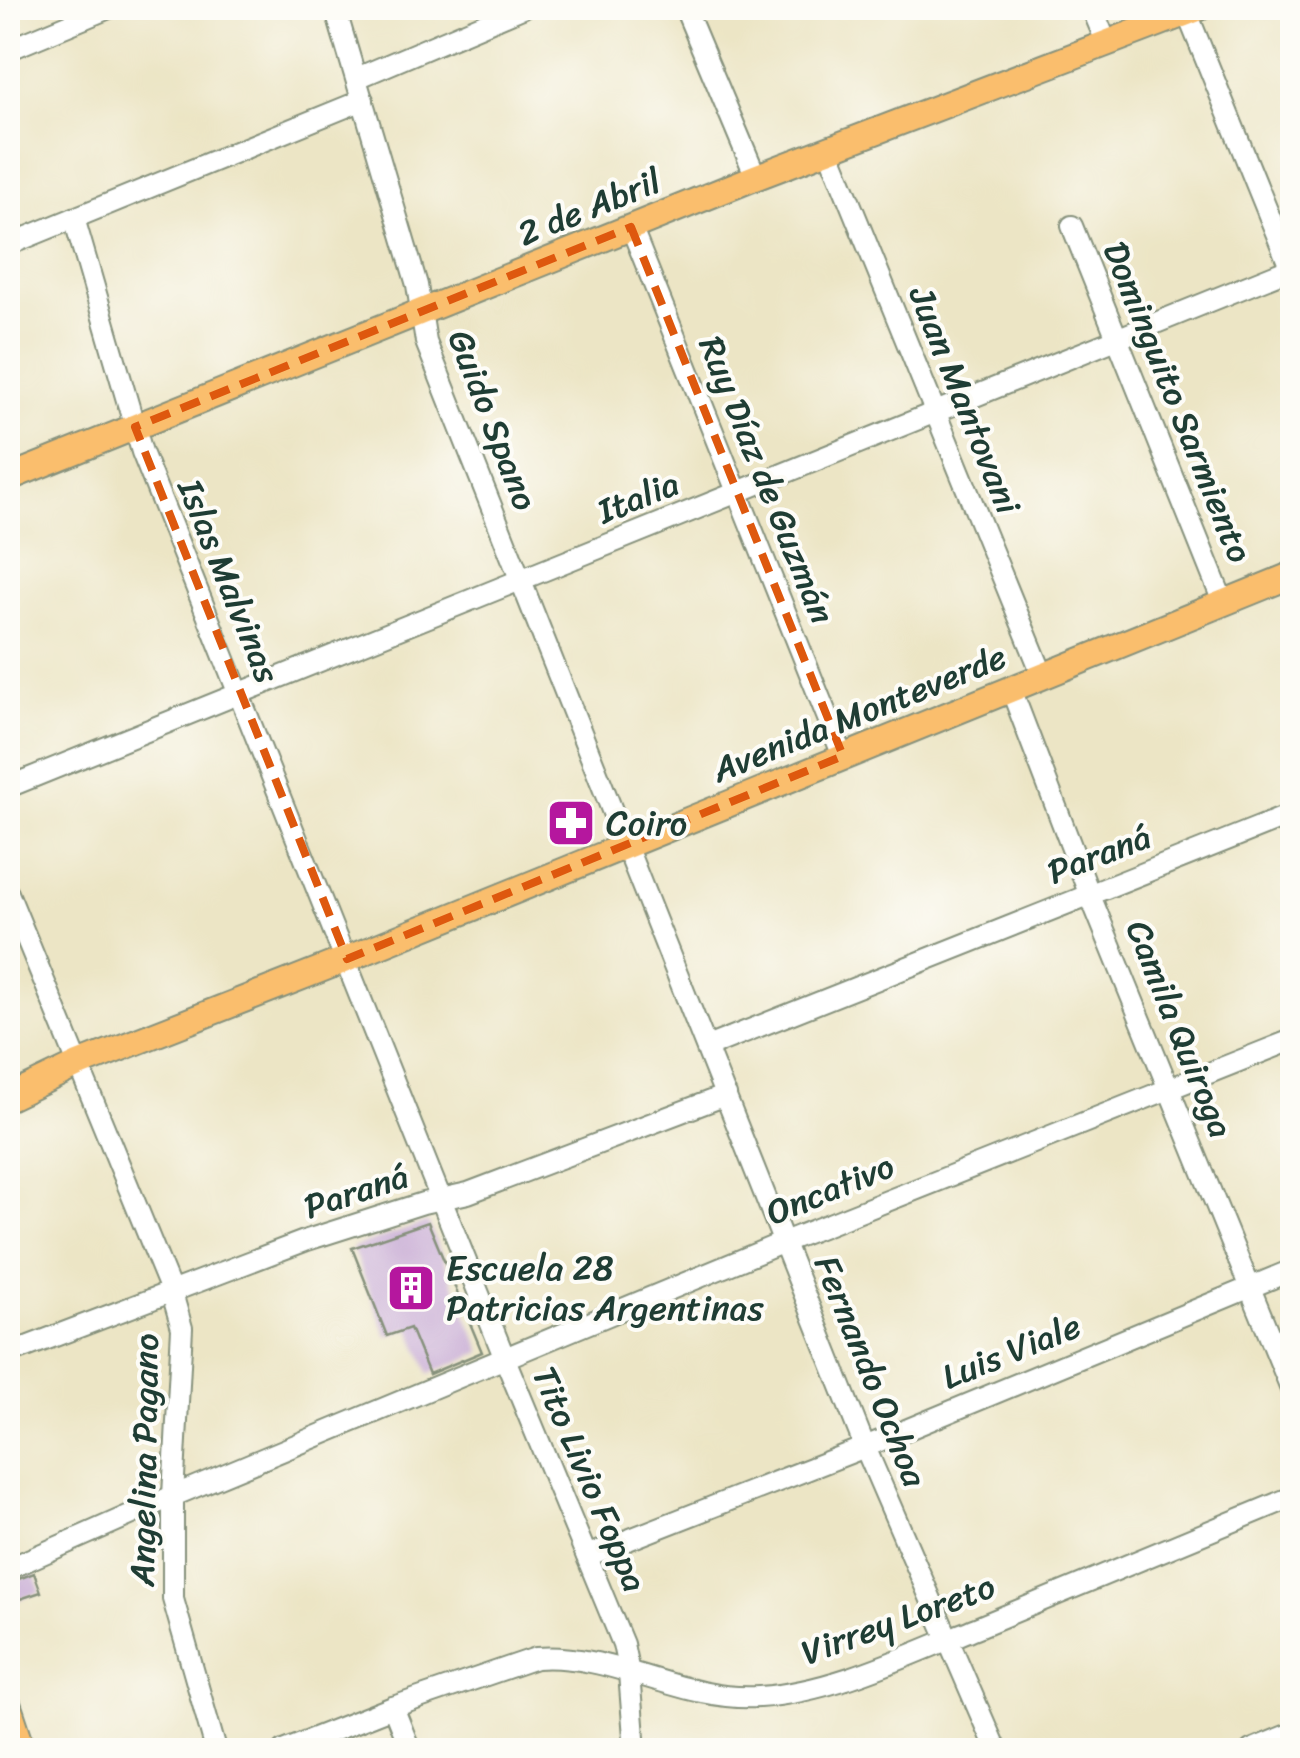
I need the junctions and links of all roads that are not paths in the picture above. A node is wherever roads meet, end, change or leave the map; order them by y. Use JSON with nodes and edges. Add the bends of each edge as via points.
{"nodes":[{"id":1,"x":109,"y":8,"type":"edge"},
{"id":2,"x":335,"y":8,"type":"edge"},
{"id":3,"x":522,"y":8,"type":"edge"},
{"id":4,"x":684,"y":8,"type":"edge"},
{"id":5,"x":1092,"y":8,"type":"edge"},
{"id":6,"x":1193,"y":10,"type":"edge"},
{"id":7,"x":1107,"y":44,"type":"junction"},
{"id":8,"x":8,"y":50,"type":"edge"},
{"id":9,"x":357,"y":78,"type":"junction"},
{"id":10,"x":363,"y":100,"type":"junction"},
{"id":11,"x":828,"y":148,"type":"junction"},
{"id":12,"x":756,"y":177,"type":"junction"},
{"id":13,"x":74,"y":218,"type":"junction"},
{"id":14,"x":1072,"y":226,"type":"dead end"},
{"id":15,"x":631,"y":227,"type":"junction"},
{"id":16,"x":8,"y":245,"type":"edge"},
{"id":17,"x":1292,"y":269,"type":"edge"},
{"id":18,"x":422,"y":313,"type":"junction"},
{"id":19,"x":1116,"y":340,"type":"junction"},
{"id":20,"x":934,"y":411,"type":"junction"},
{"id":21,"x":135,"y":427,"type":"junction"},
{"id":22,"x":8,"y":478,"type":"edge"},
{"id":23,"x":735,"y":492,"type":"junction"},
{"id":24,"x":1292,"y":575,"type":"edge"},
{"id":25,"x":519,"y":580,"type":"junction"},
{"id":26,"x":1223,"y":602,"type":"junction"},
{"id":27,"x":1044,"y":676,"type":"junction"},
{"id":28,"x":1011,"y":689,"type":"junction"},
{"id":29,"x":238,"y":692,"type":"junction"},
{"id":30,"x":844,"y":756,"type":"junction"},
{"id":31,"x":8,"y":788,"type":"edge"},
{"id":32,"x":1292,"y":814,"type":"edge"},
{"id":33,"x":624,"y":845,"type":"junction"},
{"id":34,"x":8,"y":893,"type":"edge"},
{"id":35,"x":1089,"y":893,"type":"junction"},
{"id":36,"x":347,"y":960,"type":"junction"},
{"id":37,"x":1292,"y":1040,"type":"edge"},
{"id":38,"x":707,"y":1047,"type":"junction"},
{"id":39,"x":77,"y":1064,"type":"junction"},
{"id":40,"x":1170,"y":1088,"type":"junction"},
{"id":41,"x":726,"y":1096,"type":"junction"},
{"id":42,"x":8,"y":1098,"type":"edge"},
{"id":43,"x":443,"y":1199,"type":"junction"},
{"id":44,"x":784,"y":1242,"type":"junction"},
{"id":45,"x":1292,"y":1270,"type":"edge"},
{"id":46,"x":1250,"y":1287,"type":"junction"},
{"id":47,"x":172,"y":1293,"type":"junction"},
{"id":48,"x":8,"y":1354,"type":"edge"},
{"id":49,"x":505,"y":1360,"type":"junction"},
{"id":50,"x":1292,"y":1391,"type":"edge"},
{"id":51,"x":865,"y":1447,"type":"junction"},
{"id":52,"x":172,"y":1496,"type":"junction"},
{"id":53,"x":1292,"y":1497,"type":"edge"},
{"id":54,"x":587,"y":1556,"type":"junction"},
{"id":55,"x":8,"y":1569,"type":"edge"},
{"id":56,"x":947,"y":1639,"type":"junction"},
{"id":57,"x":629,"y":1672,"type":"junction"},
{"id":58,"x":8,"y":1705,"type":"edge"},
{"id":59,"x":393,"y":1707,"type":"junction"},
{"id":60,"x":1292,"y":1734,"type":"edge"},
{"id":61,"x":22,"y":1750,"type":"edge"},
{"id":62,"x":216,"y":1750,"type":"edge"},
{"id":63,"x":284,"y":1750,"type":"edge"},
{"id":64,"x":410,"y":1750,"type":"edge"},
{"id":65,"x":635,"y":1750,"type":"edge"},
{"id":66,"x":996,"y":1750,"type":"edge"},
{"id":67,"x":1251,"y":1750,"type":"edge"}],
"edges":[{"from":1,"to":8,"type":"street"},
{"from":2,"to":9,"type":"street","name":"Guido Spano"},
{"from":3,"to":9,"type":"street"},
{"from":4,"to":12,"type":"street"},
{"from":5,"to":7,"type":"street"},
{"from":6,"to":7,"type":"main road","name":"2 de Abril"},
{"from":6,"to":17,"type":"street"},
{"from":7,"to":11,"type":"main road","name":"2 de Abril"},
{"from":9,"to":10,"type":"street","name":"Guido Spano"},
{"from":10,"to":13,"type":"street"},
{"from":10,"to":18,"type":"street","name":"Guido Spano"},
{"from":11,"to":12,"type":"main road","name":"2 de Abril"},
{"from":11,"to":20,"type":"street","name":"Juan Mantovani"},
{"from":12,"to":15,"type":"main road","name":"2 de Abril"},
{"from":13,"to":16,"type":"street"},
{"from":13,"to":21,"type":"street","name":"Islas Malvinas"},
{"from":14,"to":19,"type":"street","name":"Dominguito Sarmiento"},
{"from":15,"to":18,"type":"main road","name":"2 de Abril"},
{"from":15,"to":23,"type":"street","name":"Ruy Díaz de Guzmán"},
{"from":17,"to":19,"type":"street","name":"Italia"},
{"from":18,"to":21,"type":"main road","name":"2 de Abril"},
{"from":18,"to":25,"type":"street","name":"Guido Spano","via":[[426,342]]},
{"from":19,"to":20,"type":"street","name":"Italia"},
{"from":19,"to":26,"type":"street","name":"Dominguito Sarmiento"},
{"from":20,"to":23,"type":"street","name":"Italia"},
{"from":20,"to":27,"type":"street","name":"Juan Mantovani"},
{"from":21,"to":22,"type":"main road","name":"2 de Abril"},
{"from":21,"to":29,"type":"street","name":"Islas Malvinas"},
{"from":23,"to":25,"type":"street","name":"Italia"},
{"from":23,"to":30,"type":"street","name":"Ruy Díaz de Guzmán"},
{"from":24,"to":26,"type":"main road","name":"Avenida Monteverde"},
{"from":25,"to":29,"type":"street","name":"Italia"},
{"from":25,"to":33,"type":"street","name":"Guido Spano"},
{"from":26,"to":27,"type":"main road","name":"Avenida Monteverde"},
{"from":27,"to":28,"type":"main road","name":"Avenida Monteverde"},
{"from":28,"to":30,"type":"main road","name":"Avenida Monteverde"},
{"from":28,"to":35,"type":"street","name":"Camila Quiroga"},
{"from":29,"to":31,"type":"street","name":"Italia"},
{"from":29,"to":36,"type":"street","name":"Islas Malvinas"},
{"from":30,"to":33,"type":"main road","name":"Avenida Monteverde"},
{"from":32,"to":35,"type":"street","name":"Paraná"},
{"from":33,"to":36,"type":"main road","name":"Avenida Monteverde"},
{"from":33,"to":38,"type":"street","name":"Fernando Ochoa"},
{"from":34,"to":39,"type":"street","name":"Angelina Pagano"},
{"from":35,"to":38,"type":"street","name":"Paraná"},
{"from":35,"to":40,"type":"street","name":"Camila Quiroga"},
{"from":36,"to":39,"type":"main road","name":"Avenida Monteverde"},
{"from":36,"to":43,"type":"street","name":"Tito Livio Foppa"},
{"from":37,"to":40,"type":"street","name":"Oncativo"},
{"from":38,"to":41,"type":"street","name":"Fernando Ochoa"},
{"from":39,"to":42,"type":"main road","name":"Avenida Monteverde"},
{"from":39,"to":47,"type":"street","name":"Angelina Pagano"},
{"from":40,"to":44,"type":"street","name":"Oncativo"},
{"from":40,"to":46,"type":"street","name":"Camila Quiroga"},
{"from":41,"to":43,"type":"street","name":"Paraná"},
{"from":41,"to":44,"type":"street","name":"Fernando Ochoa"},
{"from":43,"to":47,"type":"street","name":"Paraná","via":[[307,1240]]},
{"from":43,"to":49,"type":"street","name":"Tito Livio Foppa"},
{"from":44,"to":49,"type":"street","name":"Oncativo"},
{"from":44,"to":51,"type":"street","name":"Fernando Ochoa"},
{"from":45,"to":46,"type":"street","name":"Luis Viale"},
{"from":46,"to":50,"type":"street","name":"Camila Quiroga"},
{"from":46,"to":51,"type":"street","name":"Luis Viale"},
{"from":47,"to":48,"type":"street","name":"Paraná"},
{"from":47,"to":52,"type":"street","name":"Angelina Pagano","via":[[182,1328]]},
{"from":49,"to":52,"type":"street","name":"Oncativo"},
{"from":49,"to":54,"type":"street","name":"Tito Livio Foppa"},
{"from":51,"to":54,"type":"street","name":"Luis Viale"},
{"from":51,"to":56,"type":"street","name":"Fernando Ochoa"},
{"from":52,"to":55,"type":"street","name":"Oncativo"},
{"from":52,"to":62,"type":"street","name":"Angelina Pagano","via":[[173,1599]]},
{"from":53,"to":56,"type":"street","name":"Virrey Loreto"},
{"from":54,"to":57,"type":"street","name":"Tito Livio Foppa"},
{"from":56,"to":57,"type":"street","name":"Virrey Loreto","via":[[868,1671],[760,1697],[696,1690]]},
{"from":56,"to":66,"type":"street","name":"Fernando Ochoa"},
{"from":57,"to":59,"type":"street","name":"Virrey Loreto","via":[[558,1656],[536,1658]]},
{"from":57,"to":65,"type":"street","name":"Tito Livio Foppa"},
{"from":58,"to":61,"type":"main road"},
{"from":59,"to":63,"type":"street","name":"Virrey Loreto"},
{"from":59,"to":64,"type":"street"},
{"from":60,"to":67,"type":"street"}]}
